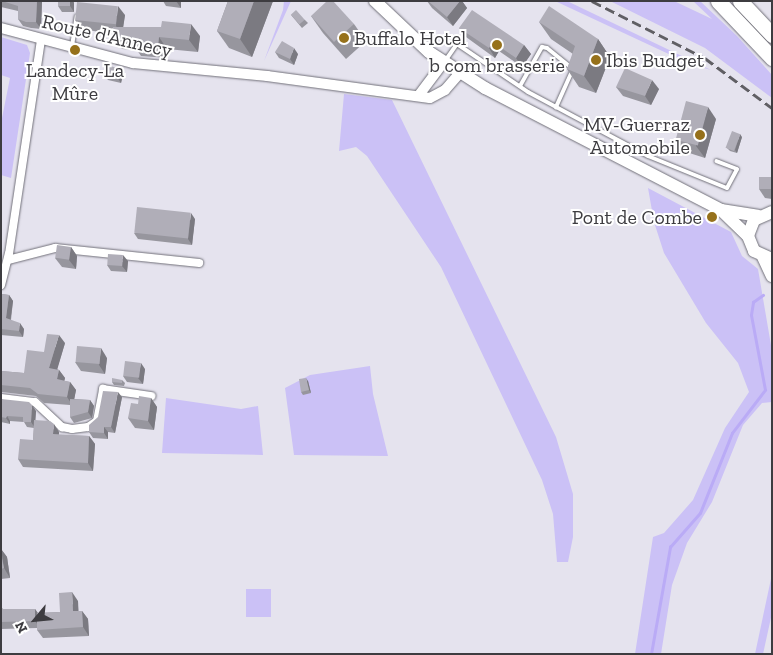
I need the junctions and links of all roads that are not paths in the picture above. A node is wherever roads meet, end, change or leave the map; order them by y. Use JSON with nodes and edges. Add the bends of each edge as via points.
{"nodes":[{"id":1,"x":375,"y":1,"type":"edge"},
{"id":2,"x":718,"y":1,"type":"edge"},
{"id":3,"x":740,"y":1,"type":"edge"},
{"id":4,"x":78,"y":7,"type":"edge"},
{"id":5,"x":1,"y":28,"type":"edge"},
{"id":6,"x":772,"y":35,"type":"edge"},
{"id":7,"x":41,"y":40,"type":"junction"},
{"id":8,"x":71,"y":49,"type":"junction"},
{"id":9,"x":772,"y":58,"type":"edge"},
{"id":10,"x":444,"y":62,"type":"junction"},
{"id":11,"x":460,"y":73,"type":"junction"},
{"id":12,"x":520,"y":86,"type":"junction"},
{"id":13,"x":419,"y":95,"type":"junction"},
{"id":14,"x":556,"y":107,"type":"junction"},
{"id":15,"x":716,"y":162,"type":"dead end"},
{"id":16,"x":721,"y":210,"type":"junction"},
{"id":17,"x":772,"y":212,"type":"edge"},
{"id":18,"x":758,"y":216,"type":"junction"},
{"id":19,"x":748,"y":236,"type":"junction"},
{"id":20,"x":767,"y":258,"type":"edge"},
{"id":21,"x":8,"y":260,"type":"junction"},
{"id":22,"x":199,"y":263,"type":"dead end"},
{"id":23,"x":772,"y":276,"type":"edge"},
{"id":24,"x":1,"y":285,"type":"edge"},
{"id":25,"x":151,"y":396,"type":"edge"},
{"id":26,"x":1,"y":398,"type":"edge"}],
"edges":[{"from":1,"to":10,"type":"main road"},
{"from":2,"to":9,"type":"highway"},
{"from":3,"to":6,"type":"highway"},
{"from":4,"to":8,"type":"lane"},
{"from":5,"to":7,"type":"street","name":"Route d'Annecy"},
{"from":7,"to":8,"type":"street","name":"Route d'Annecy"},
{"from":7,"to":21,"type":"street"},
{"from":8,"to":13,"type":"street","name":"Route d'Annecy","via":[[160,68],[267,76]]},
{"from":10,"to":11,"type":"main road"},
{"from":10,"to":12,"type":"lane","via":[[457,44]]},
{"from":10,"to":13,"type":"street"},
{"from":11,"to":13,"type":"street","name":"Route d'Annecy","via":[[437,96]]},
{"from":11,"to":16,"type":"main road"},
{"from":12,"to":14,"type":"lane"},
{"from":12,"to":14,"type":"lane","via":[[542,47],[547,48],[572,69]]},
{"from":14,"to":15,"type":"lane","via":[[664,164],[727,188],[737,169]]},
{"from":16,"to":18,"type":"main road"},
{"from":16,"to":19,"type":"main road"},
{"from":17,"to":18,"type":"main road"},
{"from":18,"to":19,"type":"main road","via":[[751,223]]},
{"from":19,"to":20,"type":"main road","via":[[754,251]]},
{"from":20,"to":23,"type":"main road"},
{"from":21,"to":22,"type":"street","via":[[55,248]]},
{"from":21,"to":24,"type":"street"},
{"from":25,"to":26,"type":"street","via":[[103,389],[97,421],[88,427],[72,429],[62,427],[35,402]]}]}
